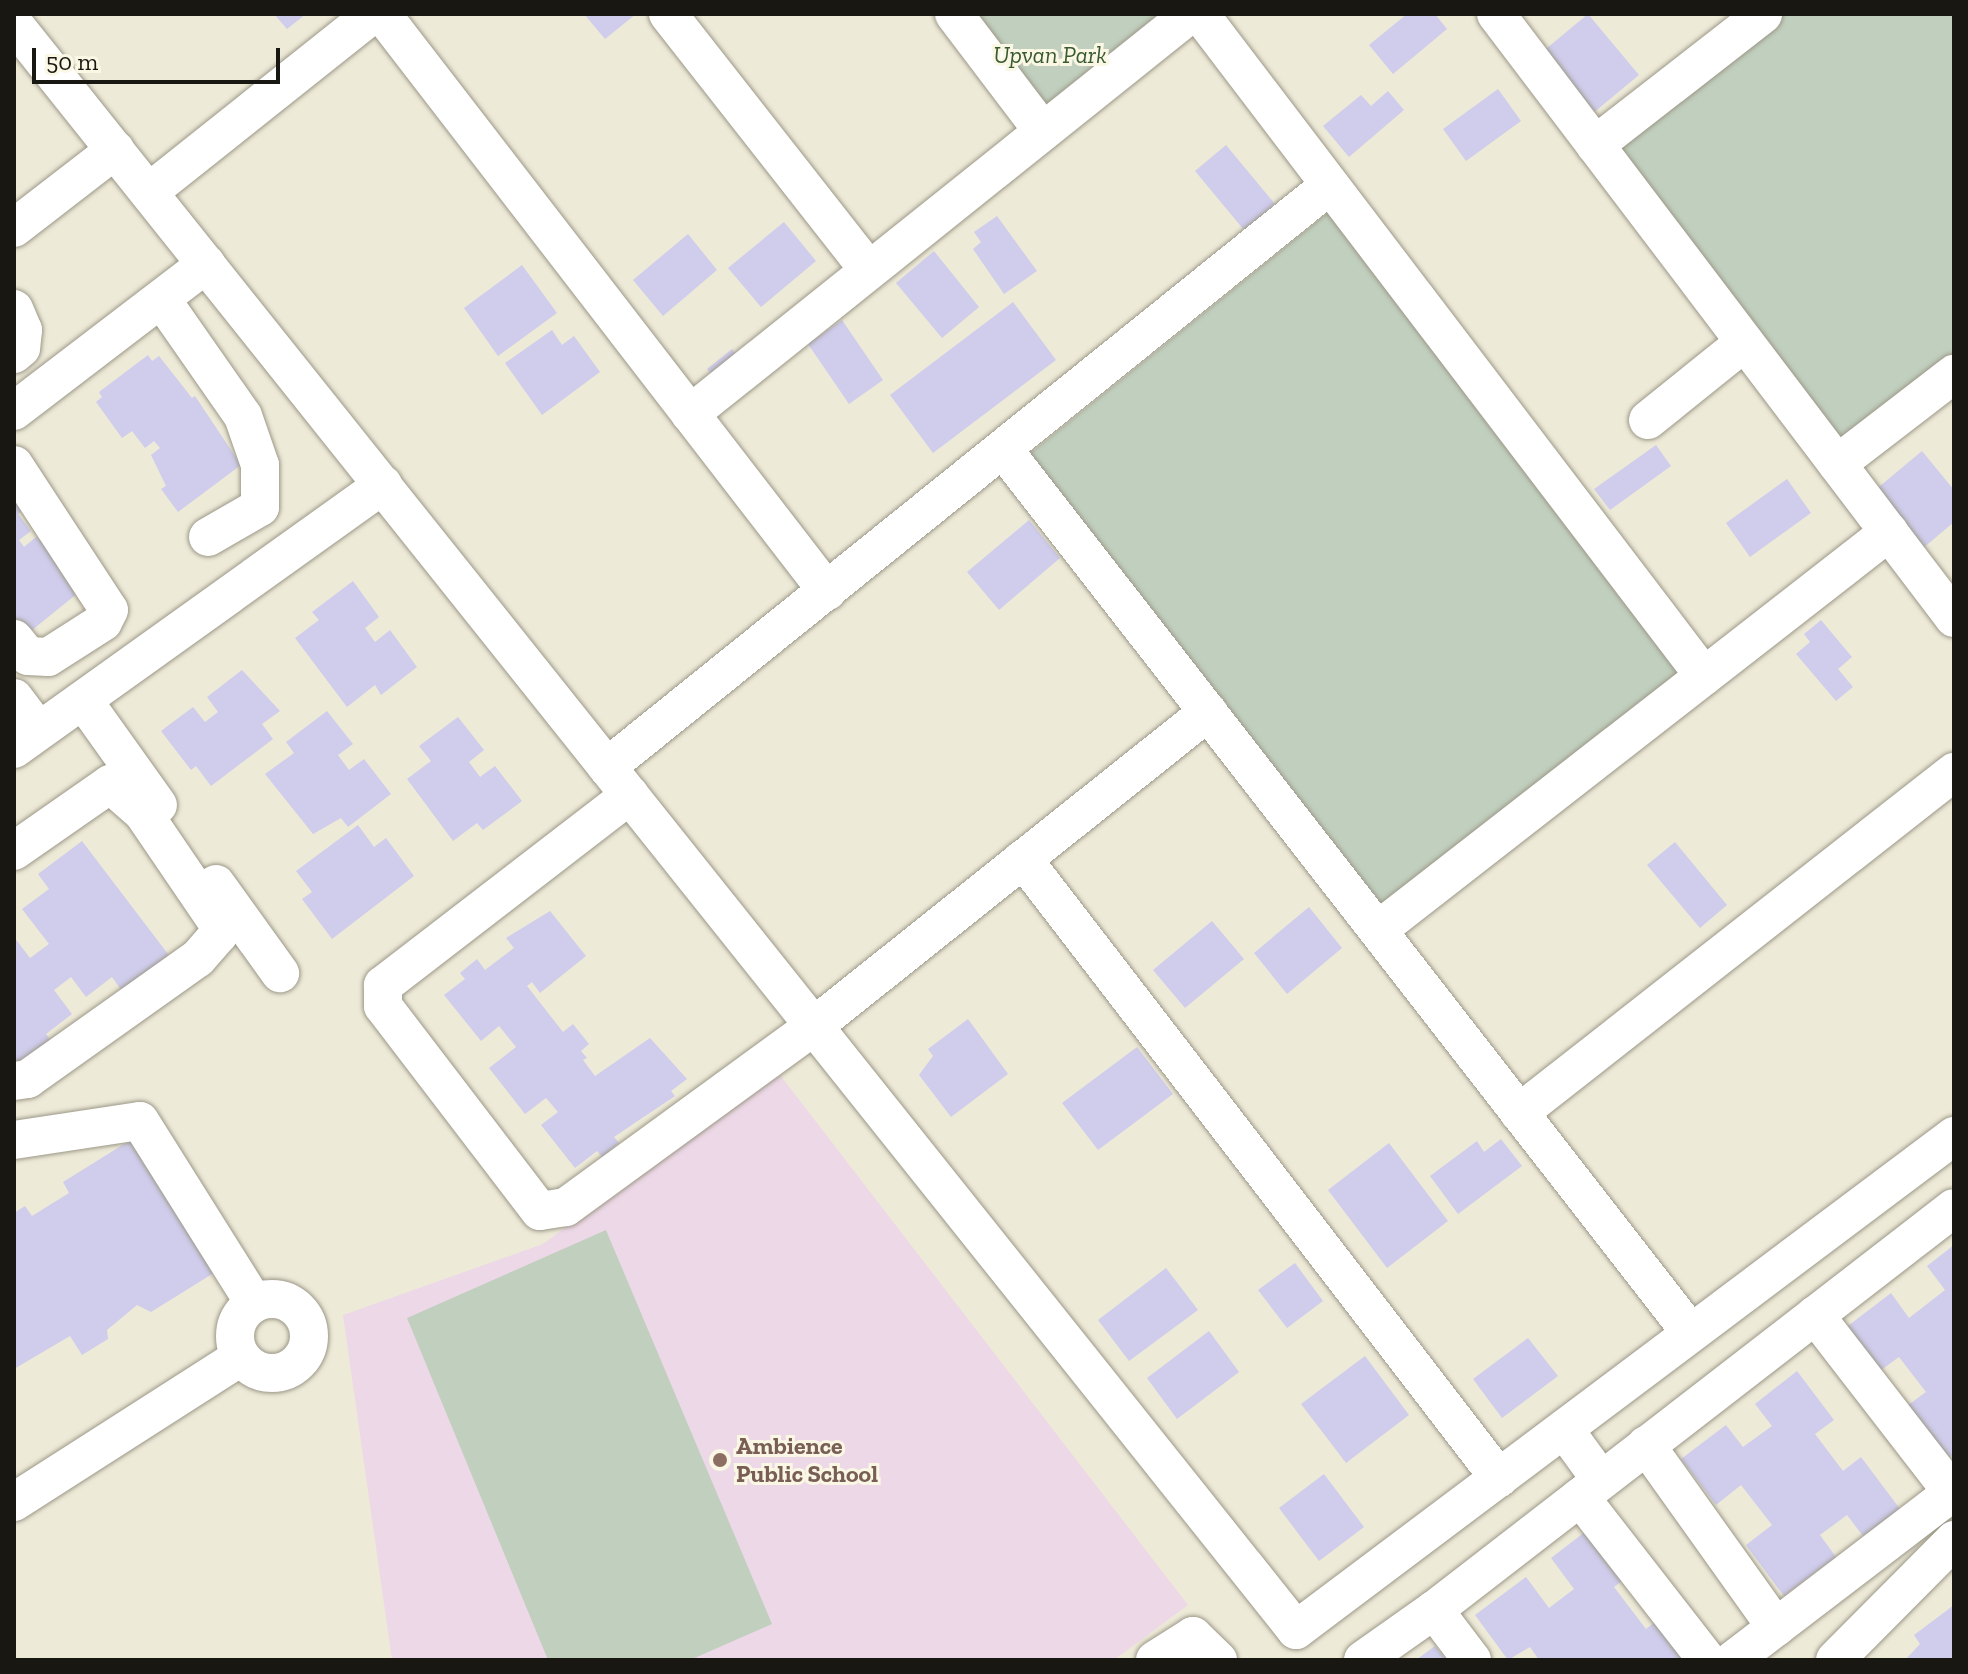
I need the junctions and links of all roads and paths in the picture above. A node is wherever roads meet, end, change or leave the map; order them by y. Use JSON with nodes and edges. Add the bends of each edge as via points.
{"nodes":[{"id":1,"x":373,"y":14,"type":"edge"},
{"id":2,"x":382,"y":14,"type":"edge"},
{"id":3,"x":668,"y":14,"type":"edge"},
{"id":4,"x":954,"y":14,"type":"edge"},
{"id":5,"x":1190,"y":14,"type":"edge"},
{"id":6,"x":1200,"y":14,"type":"edge"},
{"id":7,"x":1496,"y":14,"type":"edge"},
{"id":8,"x":1763,"y":14,"type":"edge"},
{"id":9,"x":14,"y":24,"type":"edge"},
{"id":10,"x":1042,"y":130,"type":"junction"},
{"id":11,"x":1595,"y":145,"type":"junction"},
{"id":12,"x":115,"y":150,"type":"junction"},
{"id":13,"x":1330,"y":185,"type":"junction"},
{"id":14,"x":149,"y":192,"type":"junction"},
{"id":15,"x":14,"y":228,"type":"edge"},
{"id":16,"x":206,"y":264,"type":"junction"},
{"id":17,"x":869,"y":270,"type":"junction"},
{"id":18,"x":162,"y":300,"type":"junction"},
{"id":19,"x":14,"y":309,"type":"edge"},
{"id":20,"x":1745,"y":342,"type":"junction"},
{"id":21,"x":14,"y":354,"type":"edge"},
{"id":22,"x":1954,"y":374,"type":"edge"},
{"id":23,"x":14,"y":411,"type":"edge"},
{"id":24,"x":690,"y":414,"type":"junction"},
{"id":25,"x":1648,"y":420,"type":"dead end"},
{"id":26,"x":1003,"y":449,"type":"junction"},
{"id":27,"x":1837,"y":464,"type":"junction"},
{"id":28,"x":14,"y":465,"type":"edge"},
{"id":29,"x":383,"y":485,"type":"junction"},
{"id":30,"x":1889,"y":532,"type":"junction"},
{"id":31,"x":208,"y":537,"type":"dead end"},
{"id":32,"x":827,"y":591,"type":"junction"},
{"id":33,"x":1954,"y":618,"type":"edge"},
{"id":34,"x":14,"y":639,"type":"edge"},
{"id":35,"x":1704,"y":676,"type":"junction"},
{"id":36,"x":83,"y":700,"type":"junction"},
{"id":37,"x":15,"y":701,"type":"edge"},
{"id":38,"x":1208,"y":712,"type":"junction"},
{"id":39,"x":26,"y":740,"type":"edge"},
{"id":40,"x":1954,"y":772,"type":"edge"},
{"id":41,"x":619,"y":781,"type":"junction"},
{"id":42,"x":14,"y":851,"type":"edge"},
{"id":43,"x":1023,"y":859,"type":"junction"},
{"id":44,"x":1378,"y":930,"type":"junction"},
{"id":45,"x":280,"y":973,"type":"dead end"},
{"id":46,"x":814,"y":1026,"type":"junction"},
{"id":47,"x":14,"y":1081,"type":"edge"},
{"id":48,"x":1519,"y":1113,"type":"junction"},
{"id":49,"x":1954,"y":1136,"type":"edge"},
{"id":50,"x":14,"y":1140,"type":"edge"},
{"id":51,"x":1954,"y":1208,"type":"edge"},
{"id":52,"x":254,"y":1303,"type":"junction"},
{"id":53,"x":1815,"y":1315,"type":"junction"},
{"id":54,"x":1691,"y":1333,"type":"junction"},
{"id":55,"x":241,"y":1357,"type":"junction"},
{"id":56,"x":1564,"y":1429,"type":"junction"},
{"id":57,"x":1646,"y":1445,"type":"junction"},
{"id":58,"x":1499,"y":1478,"type":"junction"},
{"id":59,"x":1591,"y":1488,"type":"junction"},
{"id":60,"x":1953,"y":1491,"type":"edge"},
{"id":61,"x":14,"y":1502,"type":"edge"},
{"id":62,"x":1954,"y":1540,"type":"edge"},
{"id":63,"x":1434,"y":1610,"type":"junction"},
{"id":64,"x":1776,"y":1627,"type":"junction"},
{"id":65,"x":1155,"y":1660,"type":"edge"},
{"id":66,"x":1218,"y":1660,"type":"edge"},
{"id":67,"x":1363,"y":1660,"type":"edge"},
{"id":68,"x":1472,"y":1660,"type":"edge"},
{"id":69,"x":1707,"y":1660,"type":"edge"},
{"id":70,"x":1733,"y":1660,"type":"edge"},
{"id":71,"x":1835,"y":1660,"type":"edge"}],
"edges":[{"from":1,"to":14,"type":"street"},
{"from":2,"to":24,"type":"street"},
{"from":3,"to":17,"type":"street"},
{"from":4,"to":10,"type":"street"},
{"from":5,"to":10,"type":"street"},
{"from":6,"to":13,"type":"street"},
{"from":7,"to":11,"type":"street"},
{"from":8,"to":11,"type":"street"},
{"from":9,"to":12,"type":"street"},
{"from":10,"to":17,"type":"street"},
{"from":11,"to":20,"type":"street"},
{"from":12,"to":14,"type":"street"},
{"from":12,"to":15,"type":"street"},
{"from":13,"to":26,"type":"street"},
{"from":13,"to":35,"type":"street"},
{"from":14,"to":16,"type":"street"},
{"from":16,"to":18,"type":"street"},
{"from":16,"to":29,"type":"street"},
{"from":17,"to":24,"type":"street"},
{"from":18,"to":23,"type":"street"},
{"from":18,"to":31,"type":"street","via":[[243,416],[260,465],[260,507]]},
{"from":19,"to":21,"type":"street","via":[[23,330],[21,348]]},
{"from":20,"to":25,"type":"street"},
{"from":20,"to":27,"type":"street"},
{"from":22,"to":27,"type":"street"},
{"from":24,"to":32,"type":"street"},
{"from":26,"to":32,"type":"street"},
{"from":26,"to":38,"type":"street"},
{"from":27,"to":30,"type":"street"},
{"from":28,"to":34,"type":"street","via":[[109,610],[103,622],[48,657],[28,656]]},
{"from":29,"to":36,"type":"street"},
{"from":29,"to":41,"type":"street"},
{"from":30,"to":33,"type":"street"},
{"from":30,"to":35,"type":"street"},
{"from":32,"to":41,"type":"street"},
{"from":35,"to":44,"type":"street"},
{"from":36,"to":39,"type":"street"},
{"from":36,"to":45,"type":"street"},
{"from":37,"to":39,"type":"street"},
{"from":38,"to":43,"type":"street"},
{"from":38,"to":44,"type":"street"},
{"from":40,"to":48,"type":"street"},
{"from":41,"to":46,"type":"street"},
{"from":41,"to":46,"type":"street","via":[[383,985],[383,1006],[540,1211],[566,1207]]},
{"from":42,"to":47,"type":"street","via":[[110,784],[143,813],[219,925],[219,934],[198,958],[28,1079]]},
{"from":43,"to":46,"type":"street"},
{"from":43,"to":58,"type":"street"},
{"from":44,"to":48,"type":"street"},
{"from":46,"to":58,"type":"street","via":[[1296,1630]]},
{"from":48,"to":54,"type":"street"},
{"from":49,"to":54,"type":"street"},
{"from":50,"to":52,"type":"street","via":[[140,1121]]},
{"from":51,"to":53,"type":"street"},
{"from":52,"to":55,"type":"street","via":[[237,1321]]},
{"from":52,"to":55,"type":"street","via":[[278,1299],[300,1310],[310,1333],[309,1346],[295,1366],[272,1374],[260,1372]]},
{"from":53,"to":57,"type":"street"},
{"from":53,"to":60,"type":"street"},
{"from":54,"to":56,"type":"street"},
{"from":55,"to":61,"type":"street"},
{"from":56,"to":58,"type":"street"},
{"from":56,"to":59,"type":"street"},
{"from":57,"to":59,"type":"street"},
{"from":57,"to":64,"type":"street"},
{"from":59,"to":63,"type":"street"},
{"from":59,"to":69,"type":"street"},
{"from":60,"to":64,"type":"street"},
{"from":62,"to":71,"type":"street"},
{"from":63,"to":67,"type":"street"},
{"from":63,"to":68,"type":"street"},
{"from":64,"to":70,"type":"street"},
{"from":65,"to":66,"type":"street","via":[[1193,1636]]}]}
